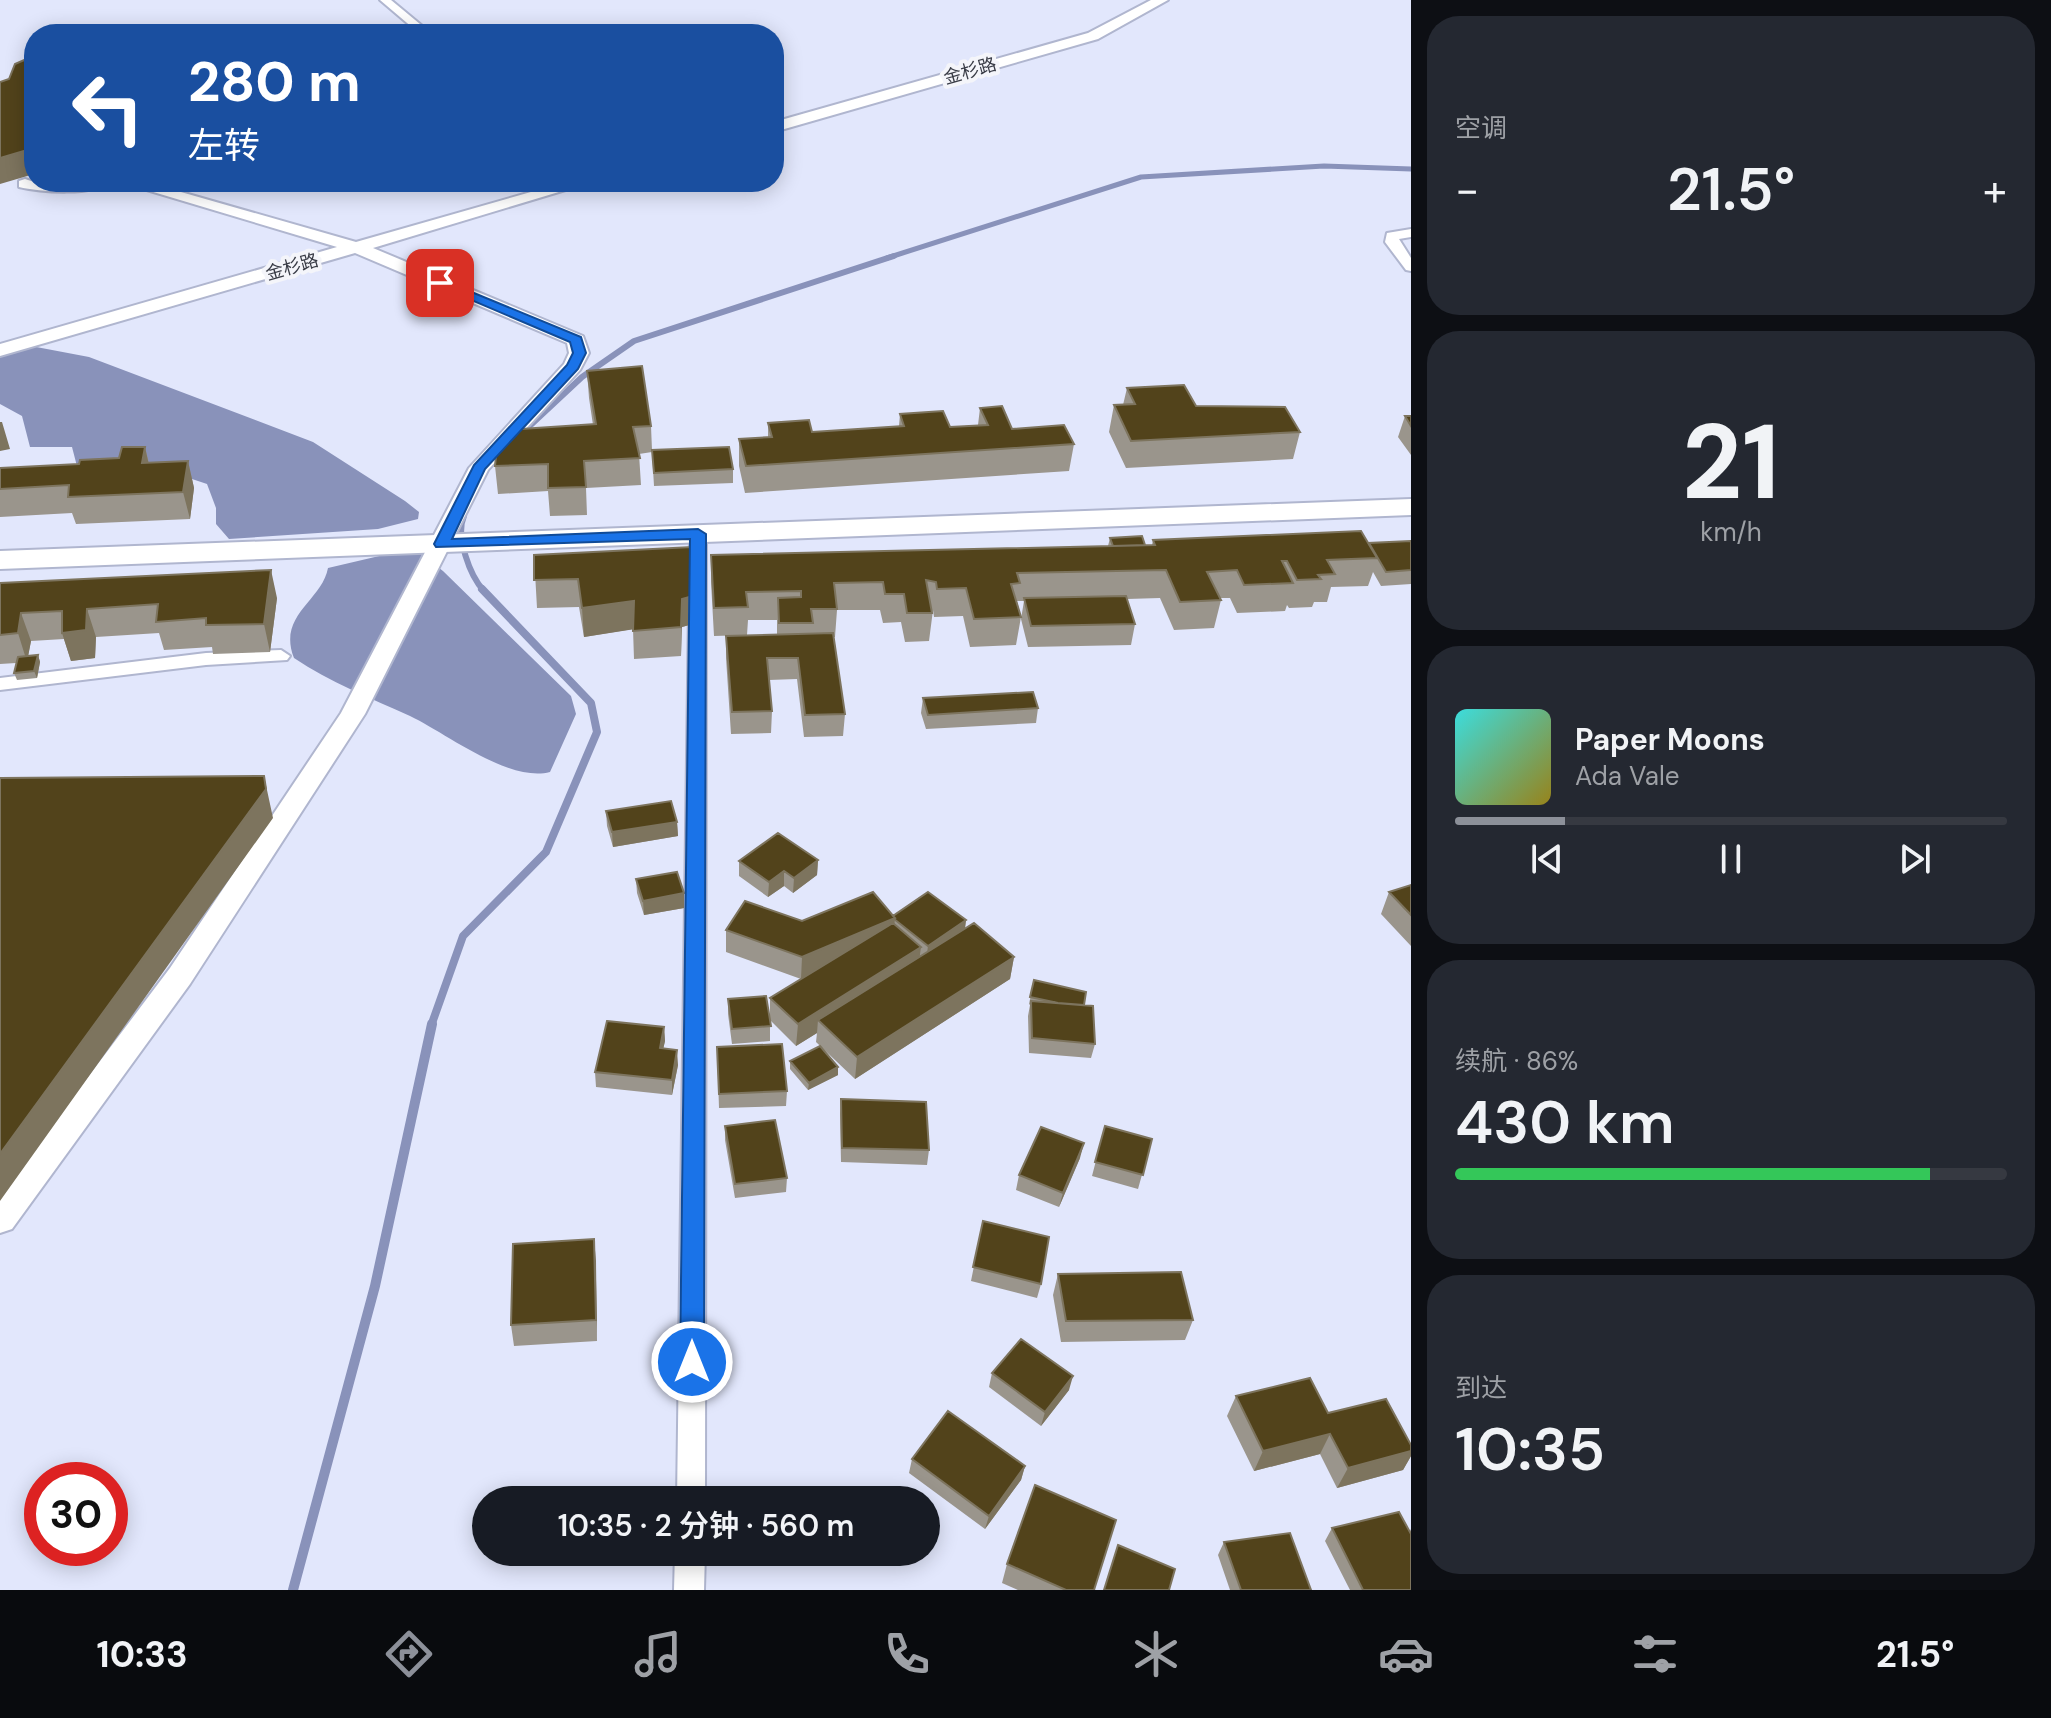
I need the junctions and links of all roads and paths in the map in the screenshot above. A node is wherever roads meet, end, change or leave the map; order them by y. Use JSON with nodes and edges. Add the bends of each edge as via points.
{"nodes":[{"id":1,"x":385,"y":0,"type":"edge"},
{"id":2,"x":1161,"y":0,"type":"edge"},
{"id":3,"x":415,"y":24,"type":"edge"},
{"id":4,"x":784,"y":124,"type":"edge"},
{"id":5,"x":163,"y":192,"type":"edge"},
{"id":6,"x":550,"y":192,"type":"edge"},
{"id":7,"x":1411,"y":233,"type":"edge"},
{"id":8,"x":358,"y":248,"type":"junction"},
{"id":9,"x":1411,"y":267,"type":"edge"},
{"id":10,"x":0,"y":350,"type":"edge"},
{"id":11,"x":1411,"y":507,"type":"edge"},
{"id":12,"x":698,"y":534,"type":"junction"},
{"id":13,"x":457,"y":543,"type":"junction"},
{"id":14,"x":0,"y":560,"type":"edge"},
{"id":15,"x":281,"y":656,"type":"dead end"},
{"id":16,"x":0,"y":684,"type":"edge"},
{"id":17,"x":0,"y":1219,"type":"edge"},
{"id":18,"x":691,"y":1486,"type":"edge"},
{"id":19,"x":690,"y":1566,"type":"edge"},
{"id":20,"x":689,"y":1590,"type":"edge"}],
"edges":[{"from":1,"to":3,"type":"street"},
{"from":2,"to":4,"type":"street","name":"金杉路","via":[[1093,36]]},
{"from":5,"to":8,"type":"street"},
{"from":6,"to":8,"type":"street","name":"金杉路"},
{"from":7,"to":9,"type":"street","via":[[1392,236],[1392,242]]},
{"from":8,"to":10,"type":"street","name":"金杉路"},
{"from":8,"to":13,"type":"street","via":[[576,340],[579,353],[573,366],[479,468]]},
{"from":11,"to":12,"type":"highway"},
{"from":12,"to":13,"type":"highway"},
{"from":12,"to":18,"type":"street"},
{"from":13,"to":14,"type":"highway"},
{"from":13,"to":17,"type":"street","via":[[353,714],[180,976]]},
{"from":15,"to":16,"type":"street","via":[[206,659]]},
{"from":19,"to":20,"type":"street"}]}
